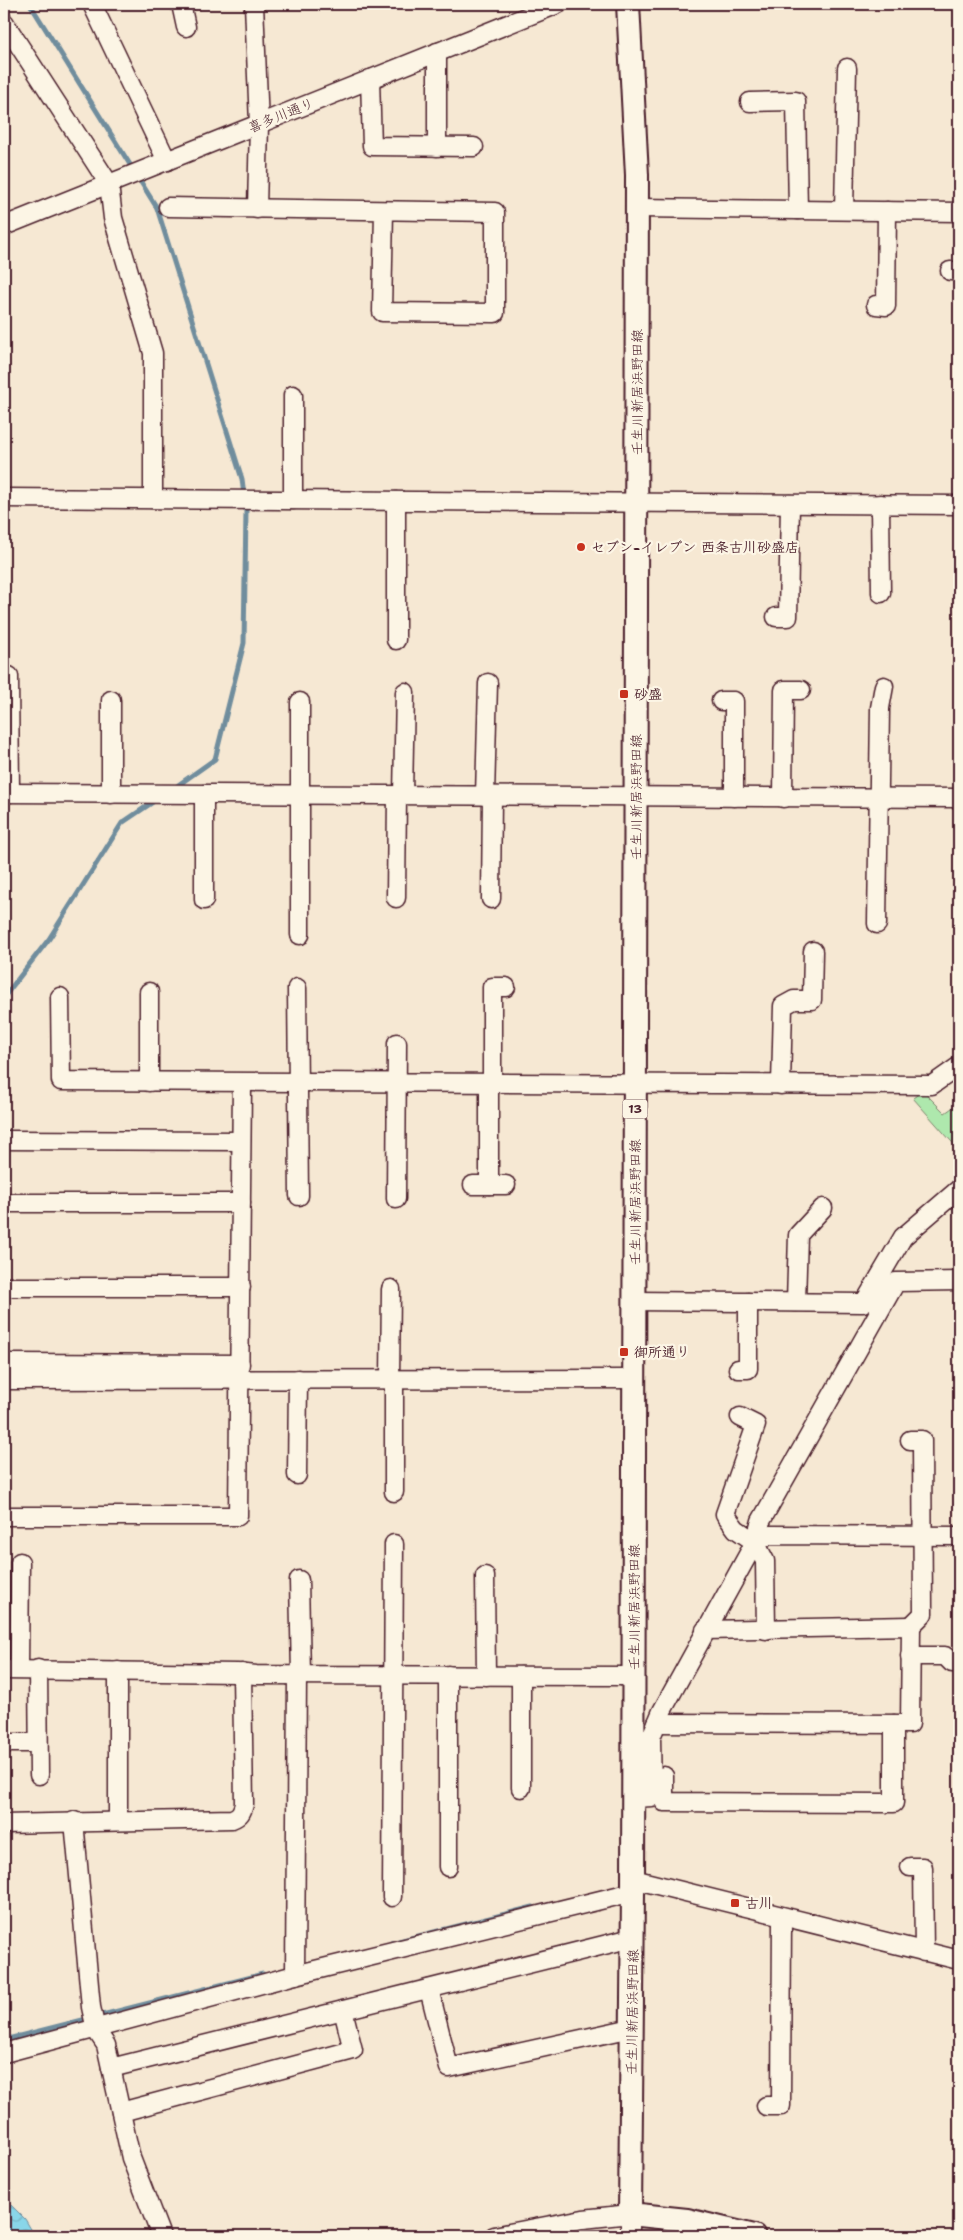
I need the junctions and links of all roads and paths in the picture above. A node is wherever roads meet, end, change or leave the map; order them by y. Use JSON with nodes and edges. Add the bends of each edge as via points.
{"nodes":[{"id":1,"x":92,"y":4,"type":"edge"},
{"id":2,"x":181,"y":4,"type":"edge"},
{"id":3,"x":254,"y":4,"type":"edge"},
{"id":4,"x":558,"y":4,"type":"edge"},
{"id":5,"x":628,"y":4,"type":"edge"},
{"id":6,"x":4,"y":22,"type":"edge"},
{"id":7,"x":186,"y":27,"type":"dead end"},
{"id":8,"x":437,"y":52,"type":"junction"},
{"id":9,"x":847,"y":68,"type":"dead end"},
{"id":10,"x":370,"y":79,"type":"junction"},
{"id":11,"x":750,"y":102,"type":"dead end"},
{"id":12,"x":259,"y":124,"type":"junction"},
{"id":13,"x":438,"y":147,"type":"junction"},
{"id":14,"x":474,"y":148,"type":"dead end"},
{"id":15,"x":167,"y":161,"type":"junction"},
{"id":16,"x":109,"y":184,"type":"junction"},
{"id":17,"x":168,"y":207,"type":"dead end"},
{"id":18,"x":257,"y":208,"type":"junction"},
{"id":19,"x":637,"y":208,"type":"junction"},
{"id":20,"x":798,"y":210,"type":"junction"},
{"id":21,"x":844,"y":210,"type":"junction"},
{"id":22,"x":384,"y":211,"type":"junction"},
{"id":23,"x":887,"y":211,"type":"junction"},
{"id":24,"x":959,"y":212,"type":"edge"},
{"id":25,"x":4,"y":226,"type":"edge"},
{"id":26,"x":876,"y":305,"type":"dead end"},
{"id":27,"x":293,"y":395,"type":"dead end"},
{"id":28,"x":4,"y":498,"type":"edge"},
{"id":29,"x":154,"y":499,"type":"junction"},
{"id":30,"x":293,"y":500,"type":"junction"},
{"id":31,"x":396,"y":501,"type":"junction"},
{"id":32,"x":636,"y":502,"type":"junction"},
{"id":33,"x":790,"y":504,"type":"junction"},
{"id":34,"x":880,"y":504,"type":"junction"},
{"id":35,"x":959,"y":505,"type":"edge"},
{"id":36,"x":881,"y":593,"type":"dead end"},
{"id":37,"x":776,"y":617,"type":"dead end"},
{"id":38,"x":396,"y":640,"type":"dead end"},
{"id":39,"x":4,"y":676,"type":"edge"},
{"id":40,"x":488,"y":683,"type":"dead end"},
{"id":41,"x":884,"y":686,"type":"dead end"},
{"id":42,"x":801,"y":690,"type":"dead end"},
{"id":43,"x":405,"y":692,"type":"dead end"},
{"id":44,"x":111,"y":700,"type":"dead end"},
{"id":45,"x":721,"y":701,"type":"dead end"},
{"id":46,"x":300,"y":702,"type":"dead end"},
{"id":47,"x":7,"y":793,"type":"edge"},
{"id":48,"x":111,"y":794,"type":"junction"},
{"id":49,"x":204,"y":794,"type":"junction"},
{"id":50,"x":300,"y":795,"type":"junction"},
{"id":51,"x":400,"y":795,"type":"junction"},
{"id":52,"x":488,"y":796,"type":"junction"},
{"id":53,"x":636,"y":796,"type":"junction"},
{"id":54,"x":734,"y":797,"type":"junction"},
{"id":55,"x":783,"y":798,"type":"junction"},
{"id":56,"x":879,"y":798,"type":"junction"},
{"id":57,"x":959,"y":798,"type":"edge"},
{"id":58,"x":396,"y":898,"type":"dead end"},
{"id":59,"x":491,"y":898,"type":"dead end"},
{"id":60,"x":204,"y":900,"type":"dead end"},
{"id":61,"x":877,"y":924,"type":"dead end"},
{"id":62,"x":300,"y":935,"type":"dead end"},
{"id":63,"x":812,"y":951,"type":"dead end"},
{"id":64,"x":506,"y":987,"type":"dead end"},
{"id":65,"x":297,"y":988,"type":"dead end"},
{"id":66,"x":149,"y":992,"type":"dead end"},
{"id":67,"x":60,"y":997,"type":"dead end"},
{"id":68,"x":397,"y":1043,"type":"dead end"},
{"id":69,"x":959,"y":1066,"type":"edge"},
{"id":70,"x":149,"y":1082,"type":"junction"},
{"id":71,"x":242,"y":1083,"type":"junction"},
{"id":72,"x":299,"y":1083,"type":"junction"},
{"id":73,"x":396,"y":1084,"type":"junction"},
{"id":74,"x":490,"y":1084,"type":"junction"},
{"id":75,"x":635,"y":1085,"type":"junction"},
{"id":76,"x":781,"y":1085,"type":"junction"},
{"id":77,"x":4,"y":1140,"type":"edge"},
{"id":78,"x":241,"y":1141,"type":"junction"},
{"id":79,"x":489,"y":1185,"type":"dead end"},
{"id":80,"x":959,"y":1189,"type":"edge"},
{"id":81,"x":299,"y":1196,"type":"dead end"},
{"id":82,"x":396,"y":1199,"type":"dead end"},
{"id":83,"x":4,"y":1203,"type":"edge"},
{"id":84,"x":241,"y":1203,"type":"junction"},
{"id":85,"x":823,"y":1208,"type":"dead end"},
{"id":86,"x":959,"y":1281,"type":"edge"},
{"id":87,"x":241,"y":1287,"type":"junction"},
{"id":88,"x":4,"y":1288,"type":"edge"},
{"id":89,"x":391,"y":1289,"type":"dead end"},
{"id":90,"x":634,"y":1300,"type":"junction"},
{"id":91,"x":874,"y":1301,"type":"junction"},
{"id":92,"x":748,"y":1302,"type":"junction"},
{"id":93,"x":796,"y":1302,"type":"junction"},
{"id":94,"x":4,"y":1363,"type":"edge"},
{"id":95,"x":738,"y":1369,"type":"dead end"},
{"id":96,"x":104,"y":1371,"type":"junction"},
{"id":97,"x":240,"y":1372,"type":"junction"},
{"id":98,"x":298,"y":1379,"type":"junction"},
{"id":99,"x":392,"y":1379,"type":"junction"},
{"id":100,"x":634,"y":1379,"type":"junction"},
{"id":101,"x":4,"y":1380,"type":"edge"},
{"id":102,"x":740,"y":1417,"type":"dead end"},
{"id":103,"x":910,"y":1440,"type":"dead end"},
{"id":104,"x":297,"y":1475,"type":"dead end"},
{"id":105,"x":394,"y":1492,"type":"dead end"},
{"id":106,"x":4,"y":1516,"type":"edge"},
{"id":107,"x":921,"y":1535,"type":"junction"},
{"id":108,"x":959,"y":1536,"type":"edge"},
{"id":109,"x":755,"y":1542,"type":"junction"},
{"id":110,"x":394,"y":1544,"type":"dead end"},
{"id":111,"x":20,"y":1562,"type":"dead end"},
{"id":112,"x":485,"y":1576,"type":"dead end"},
{"id":113,"x":299,"y":1580,"type":"dead end"},
{"id":114,"x":911,"y":1626,"type":"junction"},
{"id":115,"x":705,"y":1630,"type":"junction"},
{"id":116,"x":766,"y":1630,"type":"junction"},
{"id":117,"x":910,"y":1656,"type":"junction"},
{"id":118,"x":959,"y":1663,"type":"edge"},
{"id":119,"x":11,"y":1669,"type":"edge"},
{"id":120,"x":38,"y":1670,"type":"junction"},
{"id":121,"x":118,"y":1671,"type":"junction"},
{"id":122,"x":242,"y":1673,"type":"junction"},
{"id":123,"x":299,"y":1675,"type":"junction"},
{"id":124,"x":393,"y":1676,"type":"junction"},
{"id":125,"x":448,"y":1676,"type":"junction"},
{"id":126,"x":486,"y":1676,"type":"junction"},
{"id":127,"x":521,"y":1676,"type":"junction"},
{"id":128,"x":634,"y":1676,"type":"junction"},
{"id":129,"x":660,"y":1723,"type":"junction"},
{"id":130,"x":894,"y":1724,"type":"junction"},
{"id":131,"x":4,"y":1743,"type":"edge"},
{"id":132,"x":38,"y":1743,"type":"junction"},
{"id":133,"x":39,"y":1775,"type":"dead end"},
{"id":134,"x":521,"y":1788,"type":"dead end"},
{"id":135,"x":633,"y":1798,"type":"junction"},
{"id":136,"x":118,"y":1820,"type":"junction"},
{"id":137,"x":74,"y":1821,"type":"junction"},
{"id":138,"x":4,"y":1824,"type":"edge"},
{"id":139,"x":448,"y":1867,"type":"dead end"},
{"id":140,"x":910,"y":1867,"type":"dead end"},
{"id":141,"x":633,"y":1886,"type":"junction"},
{"id":142,"x":392,"y":1897,"type":"dead end"},
{"id":143,"x":782,"y":1917,"type":"junction"},
{"id":144,"x":632,"y":1938,"type":"junction"},
{"id":145,"x":924,"y":1952,"type":"junction"},
{"id":146,"x":959,"y":1960,"type":"edge"},
{"id":147,"x":295,"y":1976,"type":"junction"},
{"id":148,"x":429,"y":1989,"type":"junction"},
{"id":149,"x":343,"y":2010,"type":"junction"},
{"id":150,"x":632,"y":2028,"type":"junction"},
{"id":151,"x":96,"y":2030,"type":"junction"},
{"id":152,"x":4,"y":2053,"type":"edge"},
{"id":153,"x":111,"y":2068,"type":"junction"},
{"id":154,"x":766,"y":2106,"type":"dead end"},
{"id":155,"x":121,"y":2112,"type":"junction"},
{"id":156,"x":630,"y":2214,"type":"junction"},
{"id":157,"x":161,"y":2236,"type":"edge"},
{"id":158,"x":494,"y":2236,"type":"edge"},
{"id":159,"x":630,"y":2236,"type":"edge"},
{"id":160,"x":754,"y":2236,"type":"edge"}],
"edges":[{"from":1,"to":15,"type":"street"},
{"from":2,"to":7,"type":"street"},
{"from":3,"to":12,"type":"street"},
{"from":4,"to":8,"type":"street","name":"喜多川通り"},
{"from":5,"to":19,"type":"main road","name":"壬生川新居浜野田線","number":"13"},
{"from":6,"to":16,"type":"street"},
{"from":8,"to":10,"type":"street","name":"喜多川通り"},
{"from":8,"to":13,"type":"street"},
{"from":9,"to":21,"type":"street"},
{"from":10,"to":12,"type":"street","name":"喜多川通り"},
{"from":10,"to":13,"type":"street","via":[[372,146]]},
{"from":11,"to":20,"type":"street","via":[[796,101]]},
{"from":12,"to":15,"type":"street","name":"喜多川通り"},
{"from":12,"to":18,"type":"street"},
{"from":13,"to":14,"type":"street"},
{"from":15,"to":16,"type":"street","name":"喜多川通り"},
{"from":16,"to":25,"type":"street","name":"喜多川通り"},
{"from":16,"to":29,"type":"street","via":[[113,218],[153,353]]},
{"from":17,"to":18,"type":"street"},
{"from":18,"to":22,"type":"street"},
{"from":19,"to":20,"type":"street"},
{"from":19,"to":32,"type":"main road","name":"壬生川新居浜野田線","number":"13"},
{"from":20,"to":21,"type":"street"},
{"from":21,"to":23,"type":"street"},
{"from":22,"to":22,"type":"street","via":[[495,212],[495,313],[382,312]]},
{"from":23,"to":24,"type":"street"},
{"from":23,"to":26,"type":"street","via":[[886,306]]},
{"from":27,"to":30,"type":"street"},
{"from":28,"to":29,"type":"street"},
{"from":29,"to":30,"type":"street"},
{"from":30,"to":31,"type":"street"},
{"from":31,"to":32,"type":"street"},
{"from":31,"to":38,"type":"street"},
{"from":32,"to":33,"type":"street"},
{"from":32,"to":53,"type":"main road","name":"壬生川新居浜野田線","number":"13"},
{"from":33,"to":34,"type":"street"},
{"from":33,"to":37,"type":"street","via":[[788,617]]},
{"from":34,"to":35,"type":"street"},
{"from":34,"to":36,"type":"street"},
{"from":39,"to":47,"type":"street","via":[[9,676]]},
{"from":40,"to":52,"type":"street"},
{"from":41,"to":56,"type":"street","via":[[880,708]]},
{"from":42,"to":55,"type":"street","via":[[784,690]]},
{"from":43,"to":51,"type":"street"},
{"from":44,"to":48,"type":"street"},
{"from":45,"to":54,"type":"street","via":[[734,701]]},
{"from":46,"to":50,"type":"street"},
{"from":47,"to":48,"type":"street"},
{"from":48,"to":49,"type":"street"},
{"from":49,"to":50,"type":"street"},
{"from":49,"to":60,"type":"street"},
{"from":50,"to":51,"type":"street"},
{"from":50,"to":62,"type":"street"},
{"from":51,"to":52,"type":"street"},
{"from":51,"to":58,"type":"street"},
{"from":52,"to":53,"type":"street"},
{"from":52,"to":59,"type":"street"},
{"from":53,"to":54,"type":"street"},
{"from":53,"to":75,"type":"main road","name":"壬生川新居浜野田線","number":"13"},
{"from":54,"to":55,"type":"street"},
{"from":55,"to":56,"type":"street"},
{"from":56,"to":57,"type":"street"},
{"from":56,"to":61,"type":"street"},
{"from":63,"to":76,"type":"street","via":[[812,1000],[794,1000],[783,1006]]},
{"from":64,"to":74,"type":"street","via":[[492,987]]},
{"from":65,"to":72,"type":"street"},
{"from":66,"to":70,"type":"street"},
{"from":67,"to":70,"type":"street","via":[[61,1082]]},
{"from":68,"to":73,"type":"street"},
{"from":69,"to":76,"type":"street","via":[[932,1085]]},
{"from":70,"to":71,"type":"street"},
{"from":71,"to":72,"type":"street"},
{"from":71,"to":78,"type":"street"},
{"from":72,"to":73,"type":"street"},
{"from":72,"to":81,"type":"street"},
{"from":73,"to":74,"type":"street"},
{"from":73,"to":82,"type":"street"},
{"from":74,"to":75,"type":"street"},
{"from":74,"to":79,"type":"street"},
{"from":75,"to":76,"type":"street"},
{"from":75,"to":90,"type":"main road","name":"壬生川新居浜野田線","number":"13"},
{"from":77,"to":78,"type":"street"},
{"from":78,"to":84,"type":"street"},
{"from":80,"to":91,"type":"street","via":[[903,1237]]},
{"from":83,"to":84,"type":"street"},
{"from":84,"to":87,"type":"street"},
{"from":85,"to":93,"type":"street","via":[[798,1235]]},
{"from":86,"to":91,"type":"street","via":[[896,1282]]},
{"from":87,"to":88,"type":"street"},
{"from":87,"to":97,"type":"street"},
{"from":89,"to":99,"type":"street"},
{"from":90,"to":92,"type":"street"},
{"from":90,"to":100,"type":"main road","name":"壬生川新居浜野田線","number":"13"},
{"from":91,"to":93,"type":"street"},
{"from":91,"to":109,"type":"street","via":[[761,1521]]},
{"from":92,"to":93,"type":"street"},
{"from":92,"to":95,"type":"street","via":[[748,1369]]},
{"from":94,"to":96,"type":"street"},
{"from":96,"to":97,"type":"street"},
{"from":96,"to":101,"type":"street"},
{"from":97,"to":98,"type":"street"},
{"from":97,"to":106,"type":"street","via":[[238,1516]]},
{"from":98,"to":99,"type":"street"},
{"from":98,"to":104,"type":"street"},
{"from":99,"to":100,"type":"street"},
{"from":99,"to":105,"type":"street"},
{"from":100,"to":128,"type":"main road","name":"壬生川新居浜野田線","number":"13"},
{"from":102,"to":109,"type":"street","via":[[756,1425],[725,1514],[736,1529]]},
{"from":103,"to":107,"type":"street","via":[[922,1440]]},
{"from":107,"to":108,"type":"street"},
{"from":107,"to":109,"type":"street","via":[[770,1535]]},
{"from":107,"to":114,"type":"street","via":[[923,1614]]},
{"from":109,"to":115,"type":"street"},
{"from":109,"to":116,"type":"street","via":[[765,1560]]},
{"from":110,"to":124,"type":"street"},
{"from":111,"to":119,"type":"street"},
{"from":112,"to":126,"type":"street"},
{"from":113,"to":123,"type":"street"},
{"from":114,"to":116,"type":"street"},
{"from":114,"to":117,"type":"street"},
{"from":115,"to":116,"type":"street"},
{"from":115,"to":129,"type":"street"},
{"from":117,"to":118,"type":"street","via":[[945,1656],[952,1663]]},
{"from":117,"to":130,"type":"street","via":[[910,1724]]},
{"from":119,"to":120,"type":"street"},
{"from":120,"to":121,"type":"street"},
{"from":120,"to":132,"type":"street"},
{"from":121,"to":122,"type":"street"},
{"from":121,"to":136,"type":"street"},
{"from":122,"to":123,"type":"street"},
{"from":122,"to":136,"type":"street","via":[[242,1812],[232,1819]]},
{"from":123,"to":124,"type":"street"},
{"from":123,"to":147,"type":"street"},
{"from":124,"to":125,"type":"street"},
{"from":124,"to":142,"type":"street"},
{"from":125,"to":126,"type":"street"},
{"from":125,"to":139,"type":"street"},
{"from":126,"to":127,"type":"street"},
{"from":127,"to":128,"type":"street"},
{"from":127,"to":134,"type":"street"},
{"from":128,"to":135,"type":"main road","name":"壬生川新居浜野田線","number":"13"},
{"from":129,"to":130,"type":"street"},
{"from":129,"to":130,"type":"street","via":[[664,1802],[894,1803]]},
{"from":129,"to":135,"type":"street","via":[[651,1737],[652,1797]]},
{"from":131,"to":132,"type":"street"},
{"from":132,"to":133,"type":"street"},
{"from":135,"to":141,"type":"main road","name":"壬生川新居浜野田線","number":"13"},
{"from":136,"to":137,"type":"street"},
{"from":137,"to":138,"type":"street"},
{"from":137,"to":151,"type":"street","via":[[91,2007]]},
{"from":140,"to":145,"type":"street","via":[[923,1867]]},
{"from":141,"to":143,"type":"street"},
{"from":141,"to":144,"type":"main road","name":"壬生川新居浜野田線","number":"13"},
{"from":141,"to":147,"type":"street"},
{"from":143,"to":145,"type":"street"},
{"from":143,"to":154,"type":"street","via":[[781,2106]]},
{"from":144,"to":148,"type":"street"},
{"from":144,"to":150,"type":"main road","name":"壬生川新居浜野田線","number":"13"},
{"from":145,"to":146,"type":"street"},
{"from":147,"to":151,"type":"street"},
{"from":148,"to":149,"type":"street"},
{"from":148,"to":150,"type":"street","via":[[449,2068]]},
{"from":149,"to":153,"type":"street"},
{"from":149,"to":155,"type":"street","via":[[353,2050]]},
{"from":150,"to":156,"type":"main road","name":"壬生川新居浜野田線","number":"13"},
{"from":151,"to":152,"type":"street"},
{"from":151,"to":153,"type":"street","via":[[106,2045]]},
{"from":153,"to":155,"type":"street"},
{"from":155,"to":157,"type":"street","via":[[131,2158]]},
{"from":156,"to":158,"type":"street","via":[[582,2219]]},
{"from":156,"to":159,"type":"street"},
{"from":156,"to":160,"type":"main road","via":[[687,2220]]}]}
